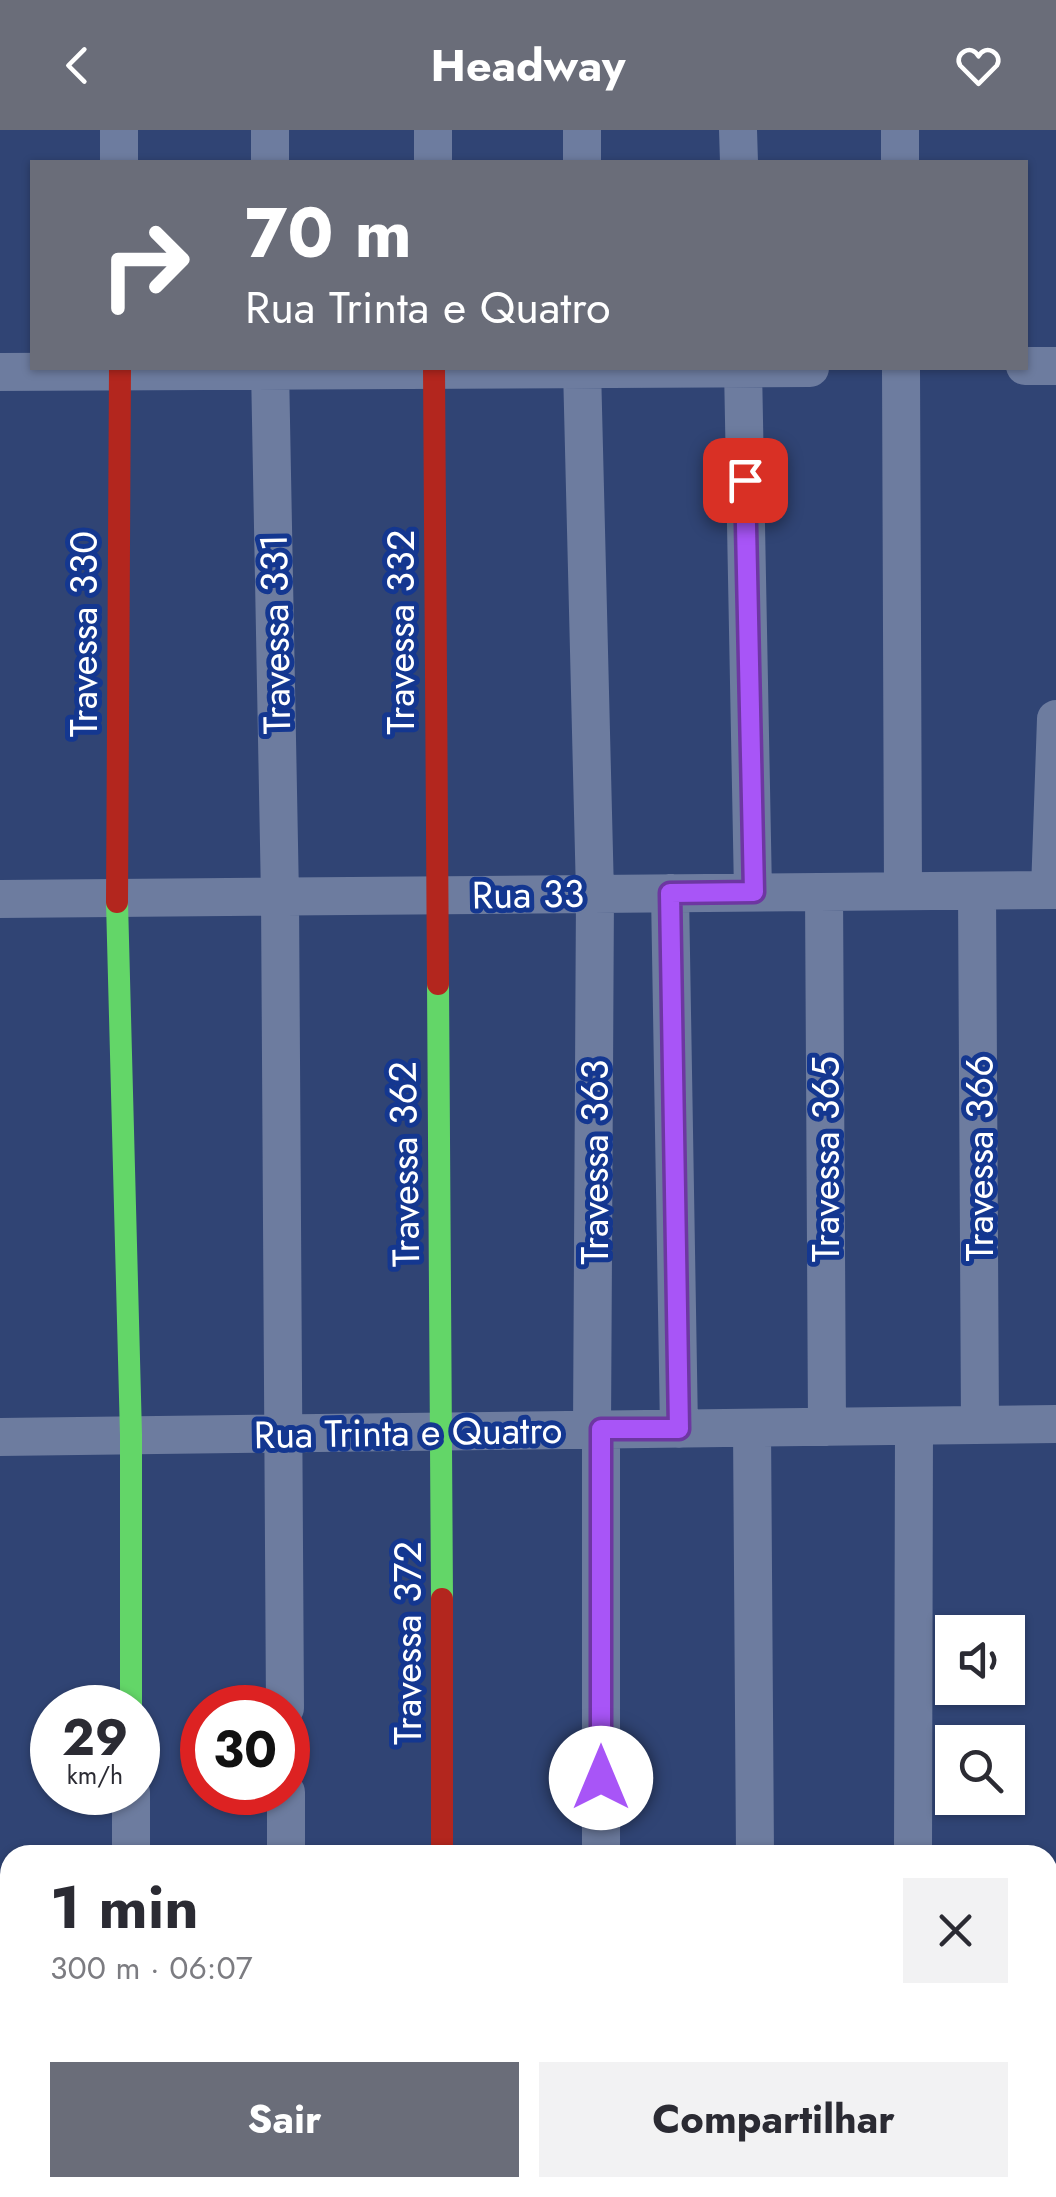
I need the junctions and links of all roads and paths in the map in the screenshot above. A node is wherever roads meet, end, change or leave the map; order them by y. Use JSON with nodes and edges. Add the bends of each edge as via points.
{"nodes":[{"id":1,"x":119,"y":130,"type":"edge"},
{"id":2,"x":270,"y":130,"type":"edge"},
{"id":3,"x":433,"y":130,"type":"edge"},
{"id":4,"x":582,"y":130,"type":"edge"},
{"id":5,"x":738,"y":130,"type":"edge"},
{"id":6,"x":900,"y":130,"type":"edge"},
{"id":7,"x":119,"y":160,"type":"edge"},
{"id":8,"x":270,"y":160,"type":"edge"},
{"id":9,"x":433,"y":160,"type":"edge"},
{"id":10,"x":582,"y":160,"type":"edge"},
{"id":11,"x":739,"y":160,"type":"edge"},
{"id":12,"x":900,"y":160,"type":"edge"},
{"id":13,"x":1028,"y":366,"type":"edge"},
{"id":14,"x":1056,"y":366,"type":"edge"},
{"id":15,"x":80,"y":370,"type":"edge"},
{"id":16,"x":120,"y":370,"type":"edge"},
{"id":17,"x":270,"y":370,"type":"edge"},
{"id":18,"x":434,"y":370,"type":"edge"},
{"id":19,"x":582,"y":370,"type":"edge"},
{"id":20,"x":743,"y":370,"type":"edge"},
{"id":21,"x":902,"y":370,"type":"edge"},
{"id":22,"x":0,"y":372,"type":"edge"},
{"id":23,"x":1056,"y":719,"type":"edge"},
{"id":24,"x":1053,"y":890,"type":"edge"},
{"id":25,"x":977,"y":891,"type":"junction"},
{"id":26,"x":754,"y":892,"type":"junction"},
{"id":27,"x":824,"y":892,"type":"junction"},
{"id":28,"x":903,"y":892,"type":"junction"},
{"id":29,"x":670,"y":893,"type":"junction"},
{"id":30,"x":595,"y":894,"type":"junction"},
{"id":31,"x":436,"y":895,"type":"junction"},
{"id":32,"x":280,"y":897,"type":"junction"},
{"id":33,"x":117,"y":898,"type":"junction"},
{"id":34,"x":0,"y":899,"type":"edge"},
{"id":35,"x":1056,"y":1424,"type":"edge"},
{"id":36,"x":980,"y":1425,"type":"junction"},
{"id":37,"x":914,"y":1426,"type":"junction"},
{"id":38,"x":827,"y":1427,"type":"junction"},
{"id":39,"x":752,"y":1428,"type":"junction"},
{"id":40,"x":597,"y":1429,"type":"junction"},
{"id":41,"x":679,"y":1429,"type":"junction"},
{"id":42,"x":443,"y":1432,"type":"junction"},
{"id":43,"x":285,"y":1433,"type":"junction"},
{"id":44,"x":131,"y":1435,"type":"junction"},
{"id":45,"x":0,"y":1437,"type":"edge"},
{"id":46,"x":131,"y":1685,"type":"edge"},
{"id":47,"x":286,"y":1685,"type":"edge"},
{"id":48,"x":131,"y":1815,"type":"edge"},
{"id":49,"x":286,"y":1815,"type":"edge"},
{"id":50,"x":131,"y":1845,"type":"edge"},
{"id":51,"x":286,"y":1845,"type":"edge"},
{"id":52,"x":442,"y":1845,"type":"edge"},
{"id":53,"x":600,"y":1845,"type":"edge"},
{"id":54,"x":755,"y":1845,"type":"edge"},
{"id":55,"x":912,"y":1845,"type":"edge"}],
"edges":[{"from":1,"to":7,"type":"street"},
{"from":2,"to":8,"type":"street"},
{"from":3,"to":9,"type":"street"},
{"from":4,"to":10,"type":"street"},
{"from":5,"to":11,"type":"street"},
{"from":6,"to":12,"type":"street"},
{"from":13,"to":14,"type":"street"},
{"from":15,"to":22,"type":"street"},
{"from":16,"to":33,"type":"street","name":"Travessa 330"},
{"from":17,"to":32,"type":"street","name":"Travessa 331"},
{"from":18,"to":31,"type":"street","name":"Travessa 332"},
{"from":19,"to":30,"type":"street","name":"Travessa 363"},
{"from":20,"to":26,"type":"street"},
{"from":21,"to":28,"type":"street"},
{"from":23,"to":24,"type":"street"},
{"from":24,"to":25,"type":"street","name":"Rua 33"},
{"from":25,"to":28,"type":"street","name":"Rua 33"},
{"from":25,"to":36,"type":"street","name":"Travessa 366"},
{"from":26,"to":27,"type":"street","name":"Rua 33"},
{"from":26,"to":29,"type":"street","name":"Rua 33"},
{"from":27,"to":28,"type":"street","name":"Rua 33"},
{"from":27,"to":38,"type":"street","name":"Travessa 365"},
{"from":29,"to":30,"type":"street","name":"Rua 33"},
{"from":29,"to":41,"type":"street"},
{"from":30,"to":31,"type":"street","name":"Rua 33"},
{"from":30,"to":40,"type":"street","name":"Travessa 363"},
{"from":31,"to":32,"type":"street","name":"Rua 33"},
{"from":31,"to":42,"type":"street","name":"Travessa 362"},
{"from":32,"to":33,"type":"street","name":"Rua 33"},
{"from":32,"to":43,"type":"street","name":"Travessa 331"},
{"from":33,"to":34,"type":"street","name":"Rua 33"},
{"from":33,"to":44,"type":"street","name":"Travessa 330"},
{"from":35,"to":36,"type":"street","name":"Rua Trinta e Quatro"},
{"from":36,"to":37,"type":"street","name":"Rua Trinta e Quatro"},
{"from":37,"to":38,"type":"street","name":"Rua Trinta e Quatro"},
{"from":37,"to":55,"type":"street"},
{"from":38,"to":39,"type":"street","name":"Rua Trinta e Quatro"},
{"from":39,"to":41,"type":"street","name":"Rua Trinta e Quatro"},
{"from":39,"to":54,"type":"street"},
{"from":40,"to":41,"type":"street","name":"Rua Trinta e Quatro"},
{"from":40,"to":42,"type":"street","name":"Rua Trinta e Quatro"},
{"from":40,"to":53,"type":"street","name":"Travessa 363"},
{"from":42,"to":43,"type":"street","name":"Rua Trinta e Quatro"},
{"from":42,"to":52,"type":"street","name":"Travessa 372"},
{"from":43,"to":44,"type":"street","name":"Rua Trinta e Quatro"},
{"from":43,"to":47,"type":"street","name":"Travessa 331"},
{"from":44,"to":45,"type":"street","name":"Rua Trinta e Quatro"},
{"from":44,"to":46,"type":"street","name":"Travessa 330"},
{"from":48,"to":50,"type":"street"},
{"from":49,"to":51,"type":"street"}]}
